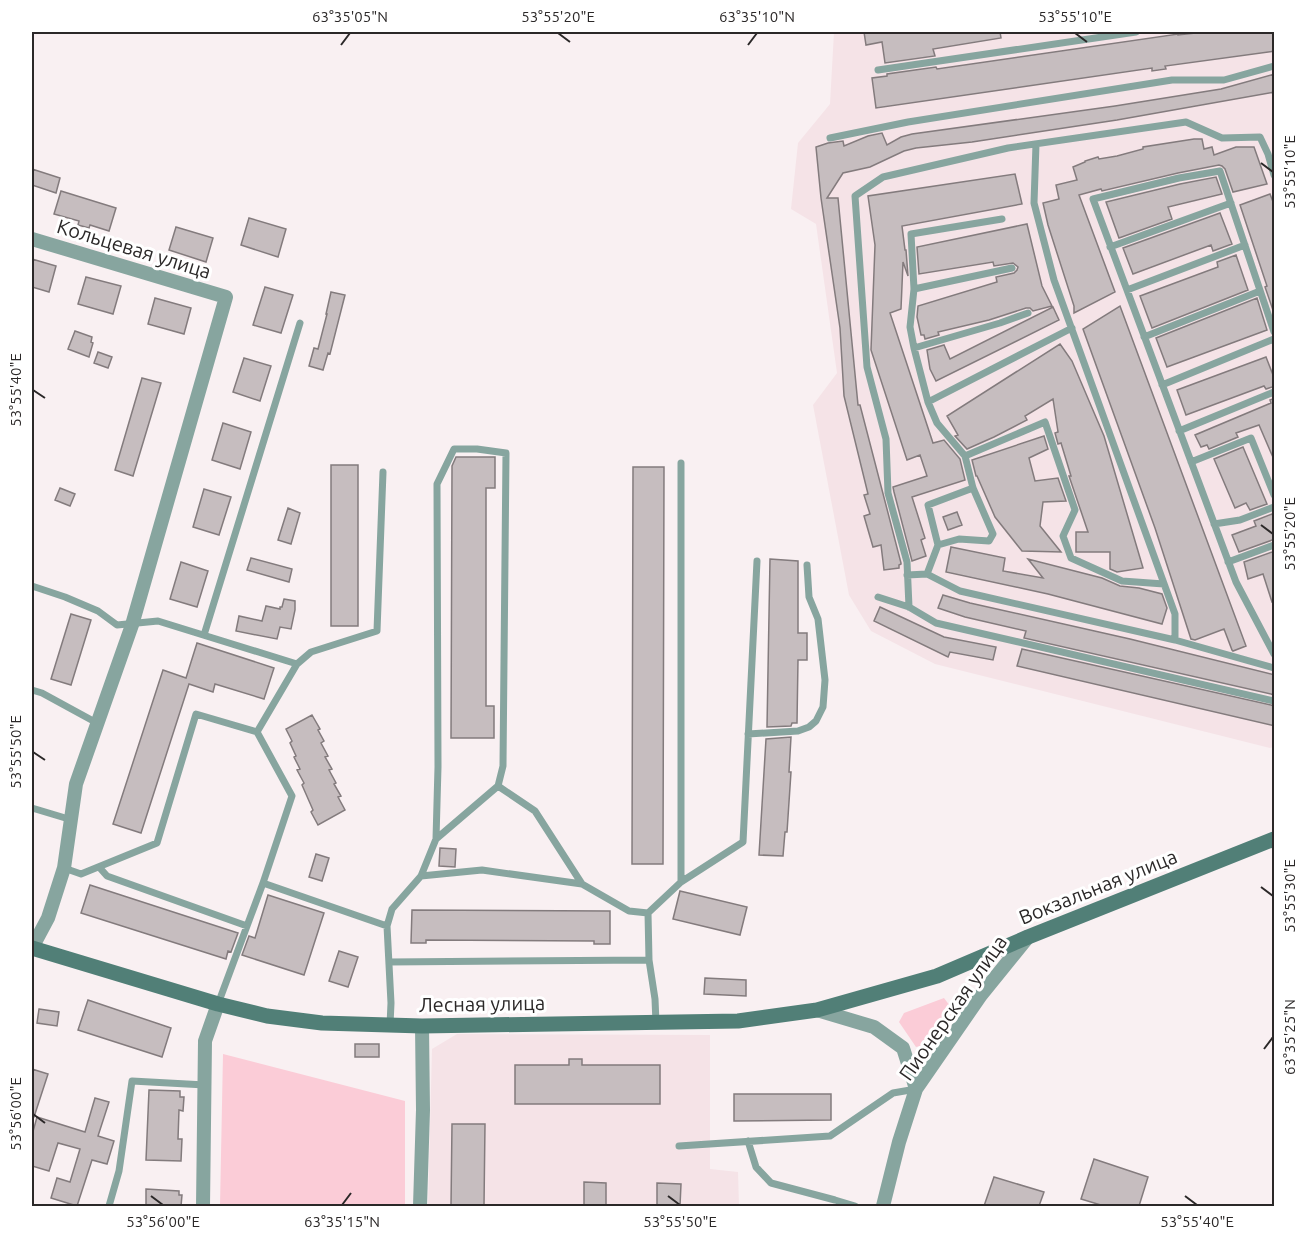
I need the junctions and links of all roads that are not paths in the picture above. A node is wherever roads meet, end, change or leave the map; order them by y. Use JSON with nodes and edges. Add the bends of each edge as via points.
{"nodes":[{"id":1,"x":1125,"y":32,"type":"edge"},
{"id":2,"x":1136,"y":32,"type":"edge"},
{"id":3,"x":1275,"y":66,"type":"edge"},
{"id":4,"x":878,"y":70,"type":"dead end"},
{"id":5,"x":830,"y":138,"type":"dead end"},
{"id":6,"x":1036,"y":144,"type":"junction"},
{"id":7,"x":1271,"y":154,"type":"edge"},
{"id":8,"x":1275,"y":175,"type":"edge"},
{"id":9,"x":1231,"y":203,"type":"junction"},
{"id":10,"x":1002,"y":219,"type":"dead end"},
{"id":11,"x":32,"y":239,"type":"edge"},
{"id":12,"x":1245,"y":245,"type":"junction"},
{"id":13,"x":1110,"y":247,"type":"junction"},
{"id":14,"x":1012,"y":268,"type":"dead end"},
{"id":15,"x":914,"y":289,"type":"junction"},
{"id":16,"x":1127,"y":290,"type":"junction"},
{"id":17,"x":1260,"y":291,"type":"junction"},
{"id":18,"x":1028,"y":313,"type":"dead end"},
{"id":19,"x":300,"y":323,"type":"dead end"},
{"id":20,"x":1072,"y":328,"type":"junction"},
{"id":21,"x":1275,"y":332,"type":"edge"},
{"id":22,"x":1144,"y":337,"type":"junction"},
{"id":23,"x":1275,"y":339,"type":"edge"},
{"id":24,"x":914,"y":348,"type":"junction"},
{"id":25,"x":1162,"y":385,"type":"junction"},
{"id":26,"x":1275,"y":392,"type":"edge"},
{"id":27,"x":928,"y":402,"type":"junction"},
{"id":28,"x":1179,"y":431,"type":"junction"},
{"id":29,"x":965,"y":456,"type":"junction"},
{"id":30,"x":1191,"y":462,"type":"junction"},
{"id":31,"x":681,"y":463,"type":"dead end"},
{"id":32,"x":383,"y":472,"type":"dead end"},
{"id":33,"x":973,"y":488,"type":"junction"},
{"id":34,"x":1275,"y":495,"type":"edge"},
{"id":35,"x":1275,"y":507,"type":"edge"},
{"id":36,"x":1214,"y":524,"type":"junction"},
{"id":37,"x":1275,"y":544,"type":"edge"},
{"id":38,"x":938,"y":545,"type":"junction"},
{"id":39,"x":756,"y":561,"type":"dead end"},
{"id":40,"x":1228,"y":562,"type":"junction"},
{"id":41,"x":807,"y":565,"type":"dead end"},
{"id":42,"x":927,"y":574,"type":"junction"},
{"id":43,"x":907,"y":575,"type":"junction"},
{"id":44,"x":1164,"y":584,"type":"junction"},
{"id":45,"x":32,"y":586,"type":"edge"},
{"id":46,"x":878,"y":597,"type":"dead end"},
{"id":47,"x":909,"y":607,"type":"junction"},
{"id":48,"x":132,"y":625,"type":"junction"},
{"id":49,"x":204,"y":635,"type":"junction"},
{"id":50,"x":1176,"y":640,"type":"junction"},
{"id":51,"x":1275,"y":654,"type":"edge"},
{"id":52,"x":297,"y":664,"type":"junction"},
{"id":53,"x":1275,"y":668,"type":"edge"},
{"id":54,"x":32,"y":690,"type":"edge"},
{"id":55,"x":1275,"y":701,"type":"edge"},
{"id":56,"x":98,"y":723,"type":"junction"},
{"id":57,"x":256,"y":732,"type":"junction"},
{"id":58,"x":748,"y":734,"type":"junction"},
{"id":59,"x":498,"y":786,"type":"junction"},
{"id":60,"x":32,"y":808,"type":"edge"},
{"id":61,"x":72,"y":820,"type":"junction"},
{"id":62,"x":436,"y":838,"type":"junction"},
{"id":63,"x":1275,"y":839,"type":"edge"},
{"id":64,"x":99,"y":867,"type":"junction"},
{"id":65,"x":64,"y":868,"type":"junction"},
{"id":66,"x":421,"y":876,"type":"junction"},
{"id":67,"x":681,"y":882,"type":"junction"},
{"id":68,"x":264,"y":883,"type":"junction"},
{"id":69,"x":582,"y":884,"type":"junction"},
{"id":70,"x":648,"y":913,"type":"junction"},
{"id":71,"x":247,"y":926,"type":"junction"},
{"id":72,"x":387,"y":927,"type":"junction"},
{"id":73,"x":1028,"y":937,"type":"junction"},
{"id":74,"x":32,"y":948,"type":"edge"},
{"id":75,"x":649,"y":960,"type":"junction"},
{"id":76,"x":389,"y":962,"type":"junction"},
{"id":77,"x":937,"y":976,"type":"joint"},
{"id":78,"x":218,"y":1004,"type":"junction"},
{"id":79,"x":818,"y":1010,"type":"junction"},
{"id":80,"x":656,"y":1023,"type":"junction"},
{"id":81,"x":390,"y":1025,"type":"junction"},
{"id":82,"x":422,"y":1026,"type":"junction"},
{"id":83,"x":205,"y":1085,"type":"junction"},
{"id":84,"x":916,"y":1089,"type":"junction"},
{"id":85,"x":748,"y":1141,"type":"junction"},
{"id":86,"x":679,"y":1146,"type":"dead end"},
{"id":87,"x":109,"y":1206,"type":"edge"},
{"id":88,"x":203,"y":1206,"type":"edge"},
{"id":89,"x":420,"y":1206,"type":"edge"},
{"id":90,"x":855,"y":1206,"type":"edge"},
{"id":91,"x":883,"y":1206,"type":"edge"}],
"edges":[{"from":1,"to":2,"type":"lane"},
{"from":1,"to":4,"type":"lane"},
{"from":3,"to":5,"type":"lane","via":[[1224,80],[1172,80]]},
{"from":6,"to":7,"type":"lane","via":[[1186,122],[1222,138],[1260,137]]},
{"from":6,"to":20,"type":"lane","via":[[1034,202],[1054,280]]},
{"from":6,"to":43,"type":"lane","via":[[884,177],[855,196],[867,367],[886,439],[888,493]]},
{"from":7,"to":8,"type":"lane"},
{"from":9,"to":12,"type":"lane"},
{"from":9,"to":13,"type":"lane"},
{"from":9,"to":13,"type":"lane","via":[[1220,171],[1093,200]]},
{"from":10,"to":15,"type":"lane","via":[[911,234]]},
{"from":11,"to":48,"type":"street","name":"Кольцевая улица","via":[[226,297]]},
{"from":12,"to":16,"type":"lane"},
{"from":12,"to":17,"type":"lane"},
{"from":13,"to":16,"type":"lane"},
{"from":14,"to":15,"type":"lane"},
{"from":15,"to":24,"type":"lane","via":[[910,327]]},
{"from":16,"to":22,"type":"lane"},
{"from":17,"to":21,"type":"lane"},
{"from":17,"to":22,"type":"lane"},
{"from":18,"to":24,"type":"lane"},
{"from":19,"to":49,"type":"lane"},
{"from":20,"to":27,"type":"lane"},
{"from":20,"to":44,"type":"lane"},
{"from":22,"to":25,"type":"lane"},
{"from":23,"to":25,"type":"lane"},
{"from":24,"to":27,"type":"lane"},
{"from":25,"to":28,"type":"lane"},
{"from":26,"to":28,"type":"lane"},
{"from":27,"to":29,"type":"lane","via":[[937,423]]},
{"from":28,"to":30,"type":"lane"},
{"from":29,"to":33,"type":"lane"},
{"from":29,"to":44,"type":"lane","via":[[1046,422],[1075,510],[1063,536],[1071,558],[1122,580]]},
{"from":30,"to":34,"type":"lane","via":[[1251,438]]},
{"from":30,"to":36,"type":"lane"},
{"from":31,"to":67,"type":"lane"},
{"from":32,"to":52,"type":"lane","via":[[377,632],[311,652]]},
{"from":33,"to":38,"type":"lane","via":[[928,506]]},
{"from":33,"to":38,"type":"lane","via":[[993,534],[989,541],[959,539]]},
{"from":35,"to":36,"type":"lane","via":[[1240,520]]},
{"from":36,"to":40,"type":"lane"},
{"from":37,"to":40,"type":"lane"},
{"from":38,"to":42,"type":"lane"},
{"from":39,"to":58,"type":"lane"},
{"from":40,"to":51,"type":"lane"},
{"from":41,"to":58,"type":"lane","via":[[825,680],[823,707],[816,721],[798,731]]},
{"from":42,"to":43,"type":"lane"},
{"from":42,"to":50,"type":"lane","via":[[960,591]]},
{"from":43,"to":47,"type":"lane"},
{"from":44,"to":50,"type":"lane","via":[[1174,614]]},
{"from":45,"to":48,"type":"lane","via":[[98,611],[117,626]]},
{"from":46,"to":47,"type":"lane"},
{"from":47,"to":55,"type":"lane","via":[[936,623]]},
{"from":48,"to":49,"type":"lane","via":[[158,621]]},
{"from":48,"to":56,"type":"street"},
{"from":49,"to":52,"type":"lane"},
{"from":50,"to":53,"type":"lane"},
{"from":52,"to":57,"type":"lane"},
{"from":54,"to":56,"type":"lane"},
{"from":56,"to":61,"type":"street","via":[[76,784]]},
{"from":57,"to":64,"type":"lane","via":[[196,714],[157,843]]},
{"from":57,"to":68,"type":"lane","via":[[292,796]]},
{"from":58,"to":67,"type":"lane","via":[[743,842]]},
{"from":59,"to":62,"type":"lane"},
{"from":59,"to":62,"type":"lane","via":[[503,766],[506,453],[454,450],[437,484]]},
{"from":59,"to":69,"type":"lane","via":[[535,811]]},
{"from":60,"to":61,"type":"lane"},
{"from":61,"to":65,"type":"street"},
{"from":62,"to":66,"type":"lane"},
{"from":63,"to":73,"type":"main road","name":"Вокзальная улица"},
{"from":64,"to":65,"type":"lane","via":[[81,874]]},
{"from":64,"to":71,"type":"lane","via":[[107,876]]},
{"from":65,"to":74,"type":"street","via":[[48,918]]},
{"from":66,"to":69,"type":"lane","via":[[482,870]]},
{"from":66,"to":72,"type":"lane","via":[[392,909]]},
{"from":67,"to":70,"type":"lane"},
{"from":68,"to":71,"type":"lane"},
{"from":68,"to":72,"type":"lane"},
{"from":69,"to":70,"type":"lane","via":[[629,911]]},
{"from":70,"to":75,"type":"lane"},
{"from":71,"to":78,"type":"lane"},
{"from":72,"to":76,"type":"lane"},
{"from":73,"to":77,"type":"main road","name":"Вокзальная улица"},
{"from":73,"to":84,"type":"street","name":"Пионерская улица","via":[[981,995]]},
{"from":74,"to":78,"type":"main road","name":"Лесная улица"},
{"from":75,"to":76,"type":"lane"},
{"from":75,"to":80,"type":"lane"},
{"from":76,"to":81,"type":"lane"},
{"from":77,"to":79,"type":"main road","name":"Лесная улица"},
{"from":78,"to":81,"type":"main road","name":"Лесная улица","via":[[322,1023]]},
{"from":78,"to":83,"type":"street","via":[[205,1041]]},
{"from":79,"to":80,"type":"main road","name":"Лесная улица","via":[[738,1021]]},
{"from":79,"to":84,"type":"street","via":[[874,1027],[903,1048]]},
{"from":80,"to":82,"type":"main road","name":"Лесная улица"},
{"from":81,"to":82,"type":"main road","name":"Лесная улица"},
{"from":82,"to":89,"type":"street"},
{"from":83,"to":87,"type":"lane","via":[[132,1081],[119,1170]]},
{"from":83,"to":88,"type":"street"},
{"from":84,"to":85,"type":"lane","via":[[893,1093],[830,1136]]},
{"from":84,"to":91,"type":"street","name":"Пионерская улица"},
{"from":85,"to":86,"type":"lane"},
{"from":85,"to":90,"type":"lane","via":[[756,1167],[771,1183]]}]}
